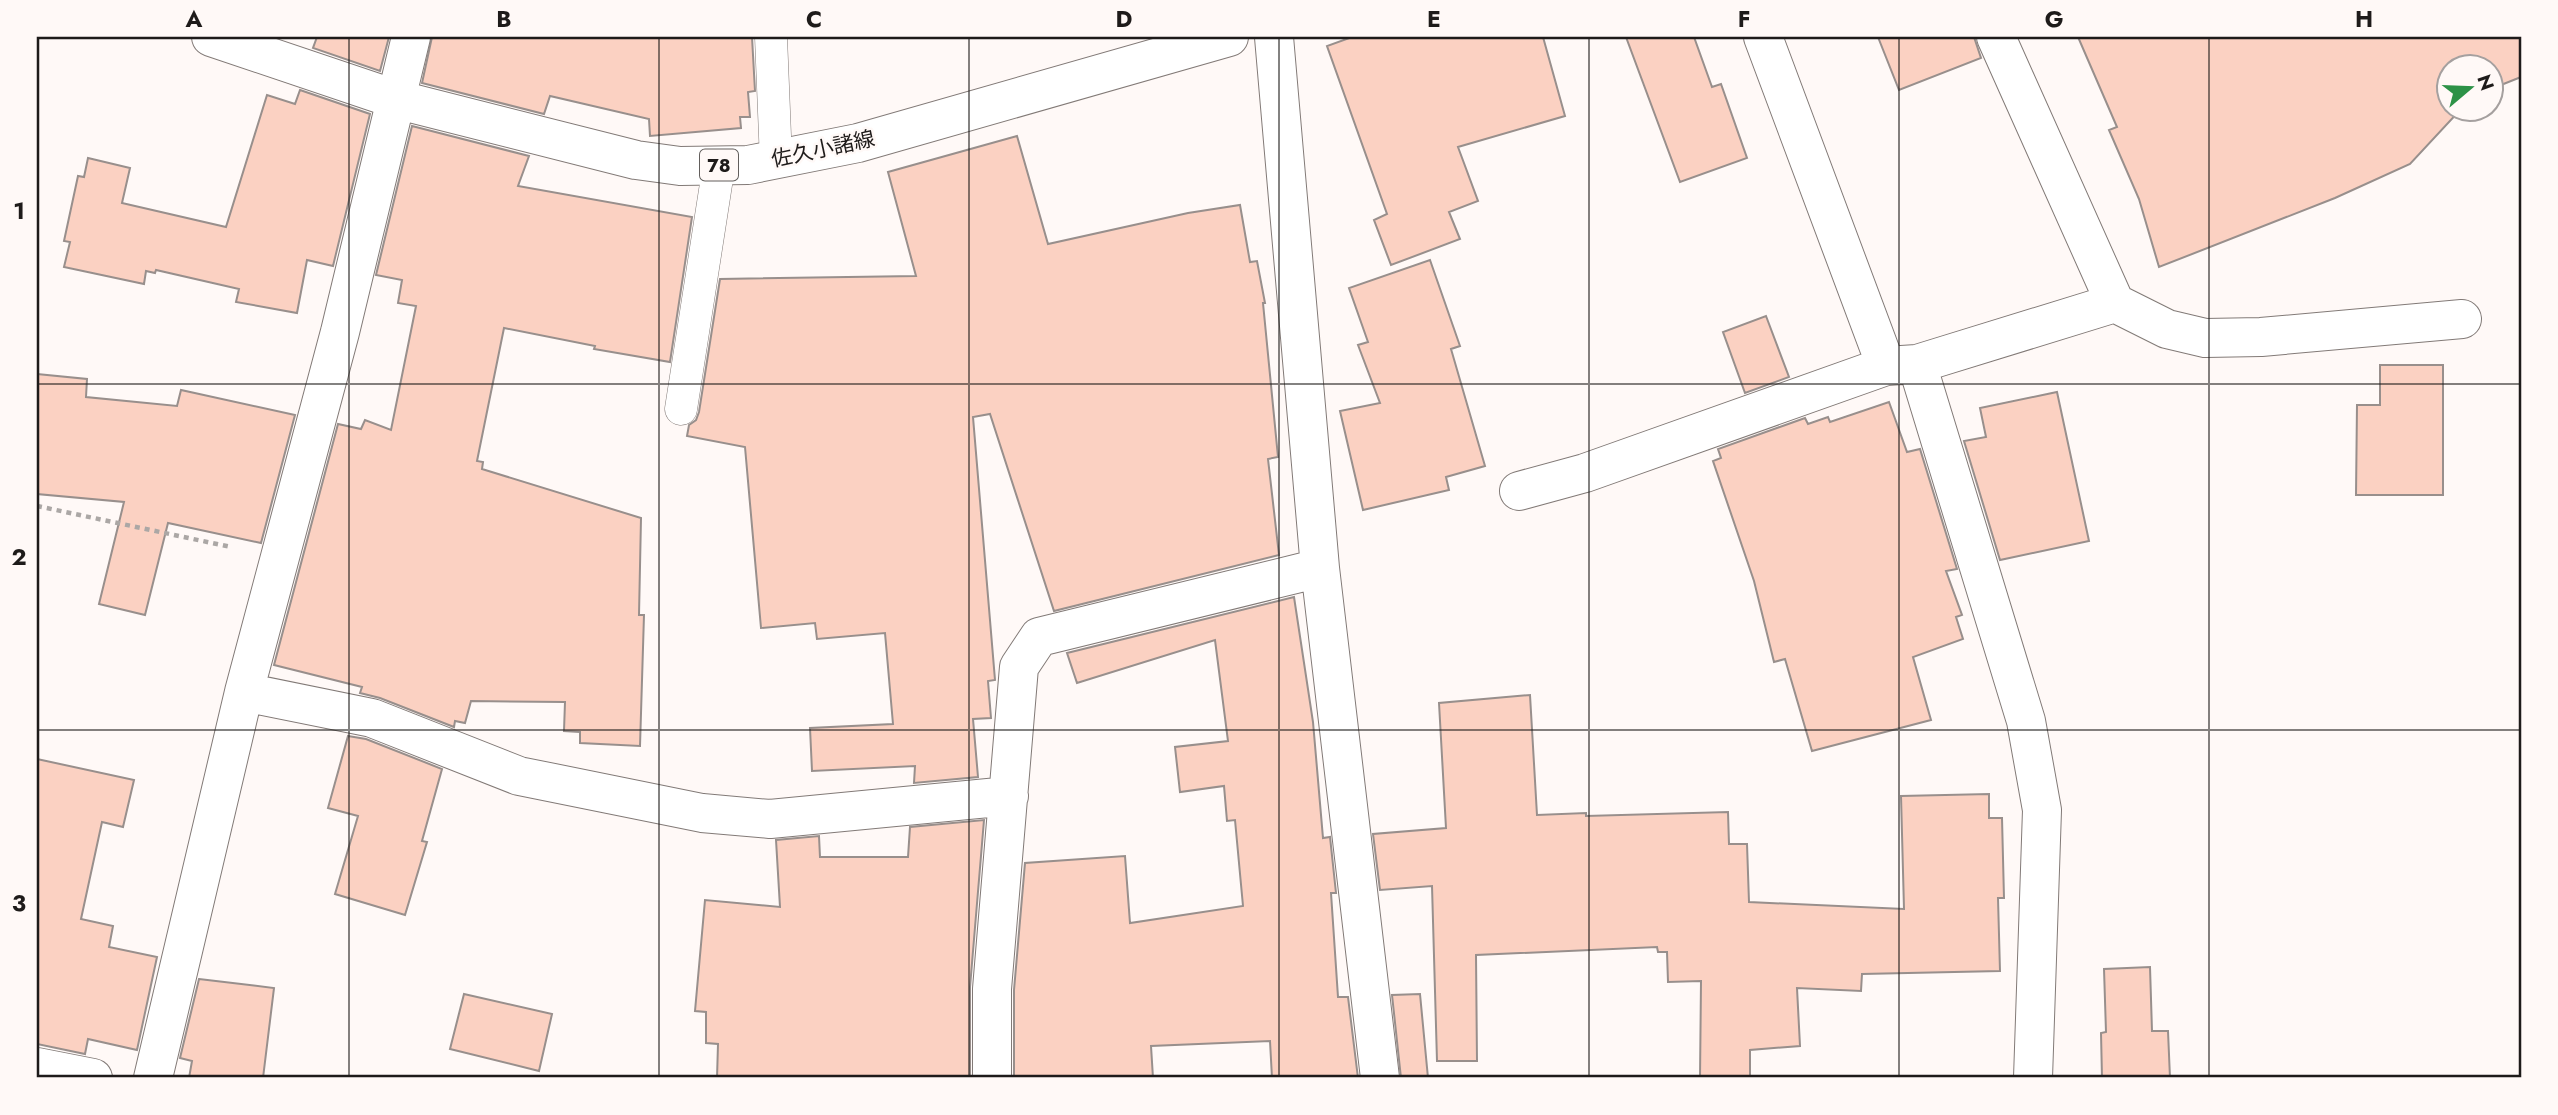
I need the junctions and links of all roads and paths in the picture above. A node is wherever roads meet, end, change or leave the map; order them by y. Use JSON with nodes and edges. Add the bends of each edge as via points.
{"nodes":[{"id":1,"x":211,"y":37,"type":"edge"},
{"id":2,"x":411,"y":37,"type":"edge"},
{"id":3,"x":771,"y":37,"type":"edge"},
{"id":4,"x":1228,"y":37,"type":"edge"},
{"id":5,"x":1274,"y":37,"type":"edge"},
{"id":6,"x":1763,"y":37,"type":"edge"},
{"id":7,"x":1996,"y":37,"type":"edge"},
{"id":8,"x":395,"y":99,"type":"junction"},
{"id":9,"x":776,"y":161,"type":"junction"},
{"id":10,"x":719,"y":165,"type":"junction"},
{"id":11,"x":2115,"y":303,"type":"junction"},
{"id":12,"x":2462,"y":319,"type":"dead end"},
{"id":13,"x":1901,"y":365,"type":"junction"},
{"id":14,"x":681,"y":409,"type":"dead end"},
{"id":15,"x":1519,"y":491,"type":"dead end"},
{"id":16,"x":37,"y":506,"type":"edge"},
{"id":17,"x":279,"y":558,"type":"junction"},
{"id":18,"x":1320,"y":568,"type":"junction"},
{"id":19,"x":244,"y":692,"type":"junction"},
{"id":20,"x":1009,"y":796,"type":"junction"},
{"id":21,"x":37,"y":1067,"type":"edge"},
{"id":22,"x":93,"y":1078,"type":"edge"},
{"id":23,"x":153,"y":1078,"type":"edge"},
{"id":24,"x":992,"y":1078,"type":"edge"},
{"id":25,"x":1380,"y":1078,"type":"edge"},
{"id":26,"x":2033,"y":1078,"type":"edge"}],
"edges":[{"from":1,"to":8,"type":"street","name":"佐久小諸線","number":"78"},
{"from":2,"to":8,"type":"street"},
{"from":3,"to":9,"type":"lane"},
{"from":4,"to":9,"type":"street","name":"佐久小諸線","number":"78","via":[[858,144]]},
{"from":5,"to":18,"type":"street"},
{"from":6,"to":13,"type":"street"},
{"from":7,"to":11,"type":"street"},
{"from":8,"to":10,"type":"street","name":"佐久小諸線","number":"78","via":[[636,160]]},
{"from":8,"to":17,"type":"street","via":[[340,332]]},
{"from":9,"to":10,"type":"street","name":"佐久小諸線","number":"78"},
{"from":10,"to":14,"type":"lane"},
{"from":11,"to":12,"type":"street","via":[[2167,329],[2205,338]]},
{"from":11,"to":13,"type":"street"},
{"from":13,"to":15,"type":"street","via":[[1585,473]]},
{"from":13,"to":26,"type":"street","via":[[2026,721],[2042,810]]},
{"from":16,"to":17,"type":"path"},
{"from":17,"to":19,"type":"street"},
{"from":18,"to":20,"type":"street","via":[[1039,637],[1019,667]]},
{"from":18,"to":25,"type":"street"},
{"from":19,"to":20,"type":"street","via":[[372,718],[519,776],[702,813],[770,819]]},
{"from":19,"to":23,"type":"street"},
{"from":20,"to":24,"type":"street","via":[[992,989]]},
{"from":21,"to":22,"type":"street"}]}
